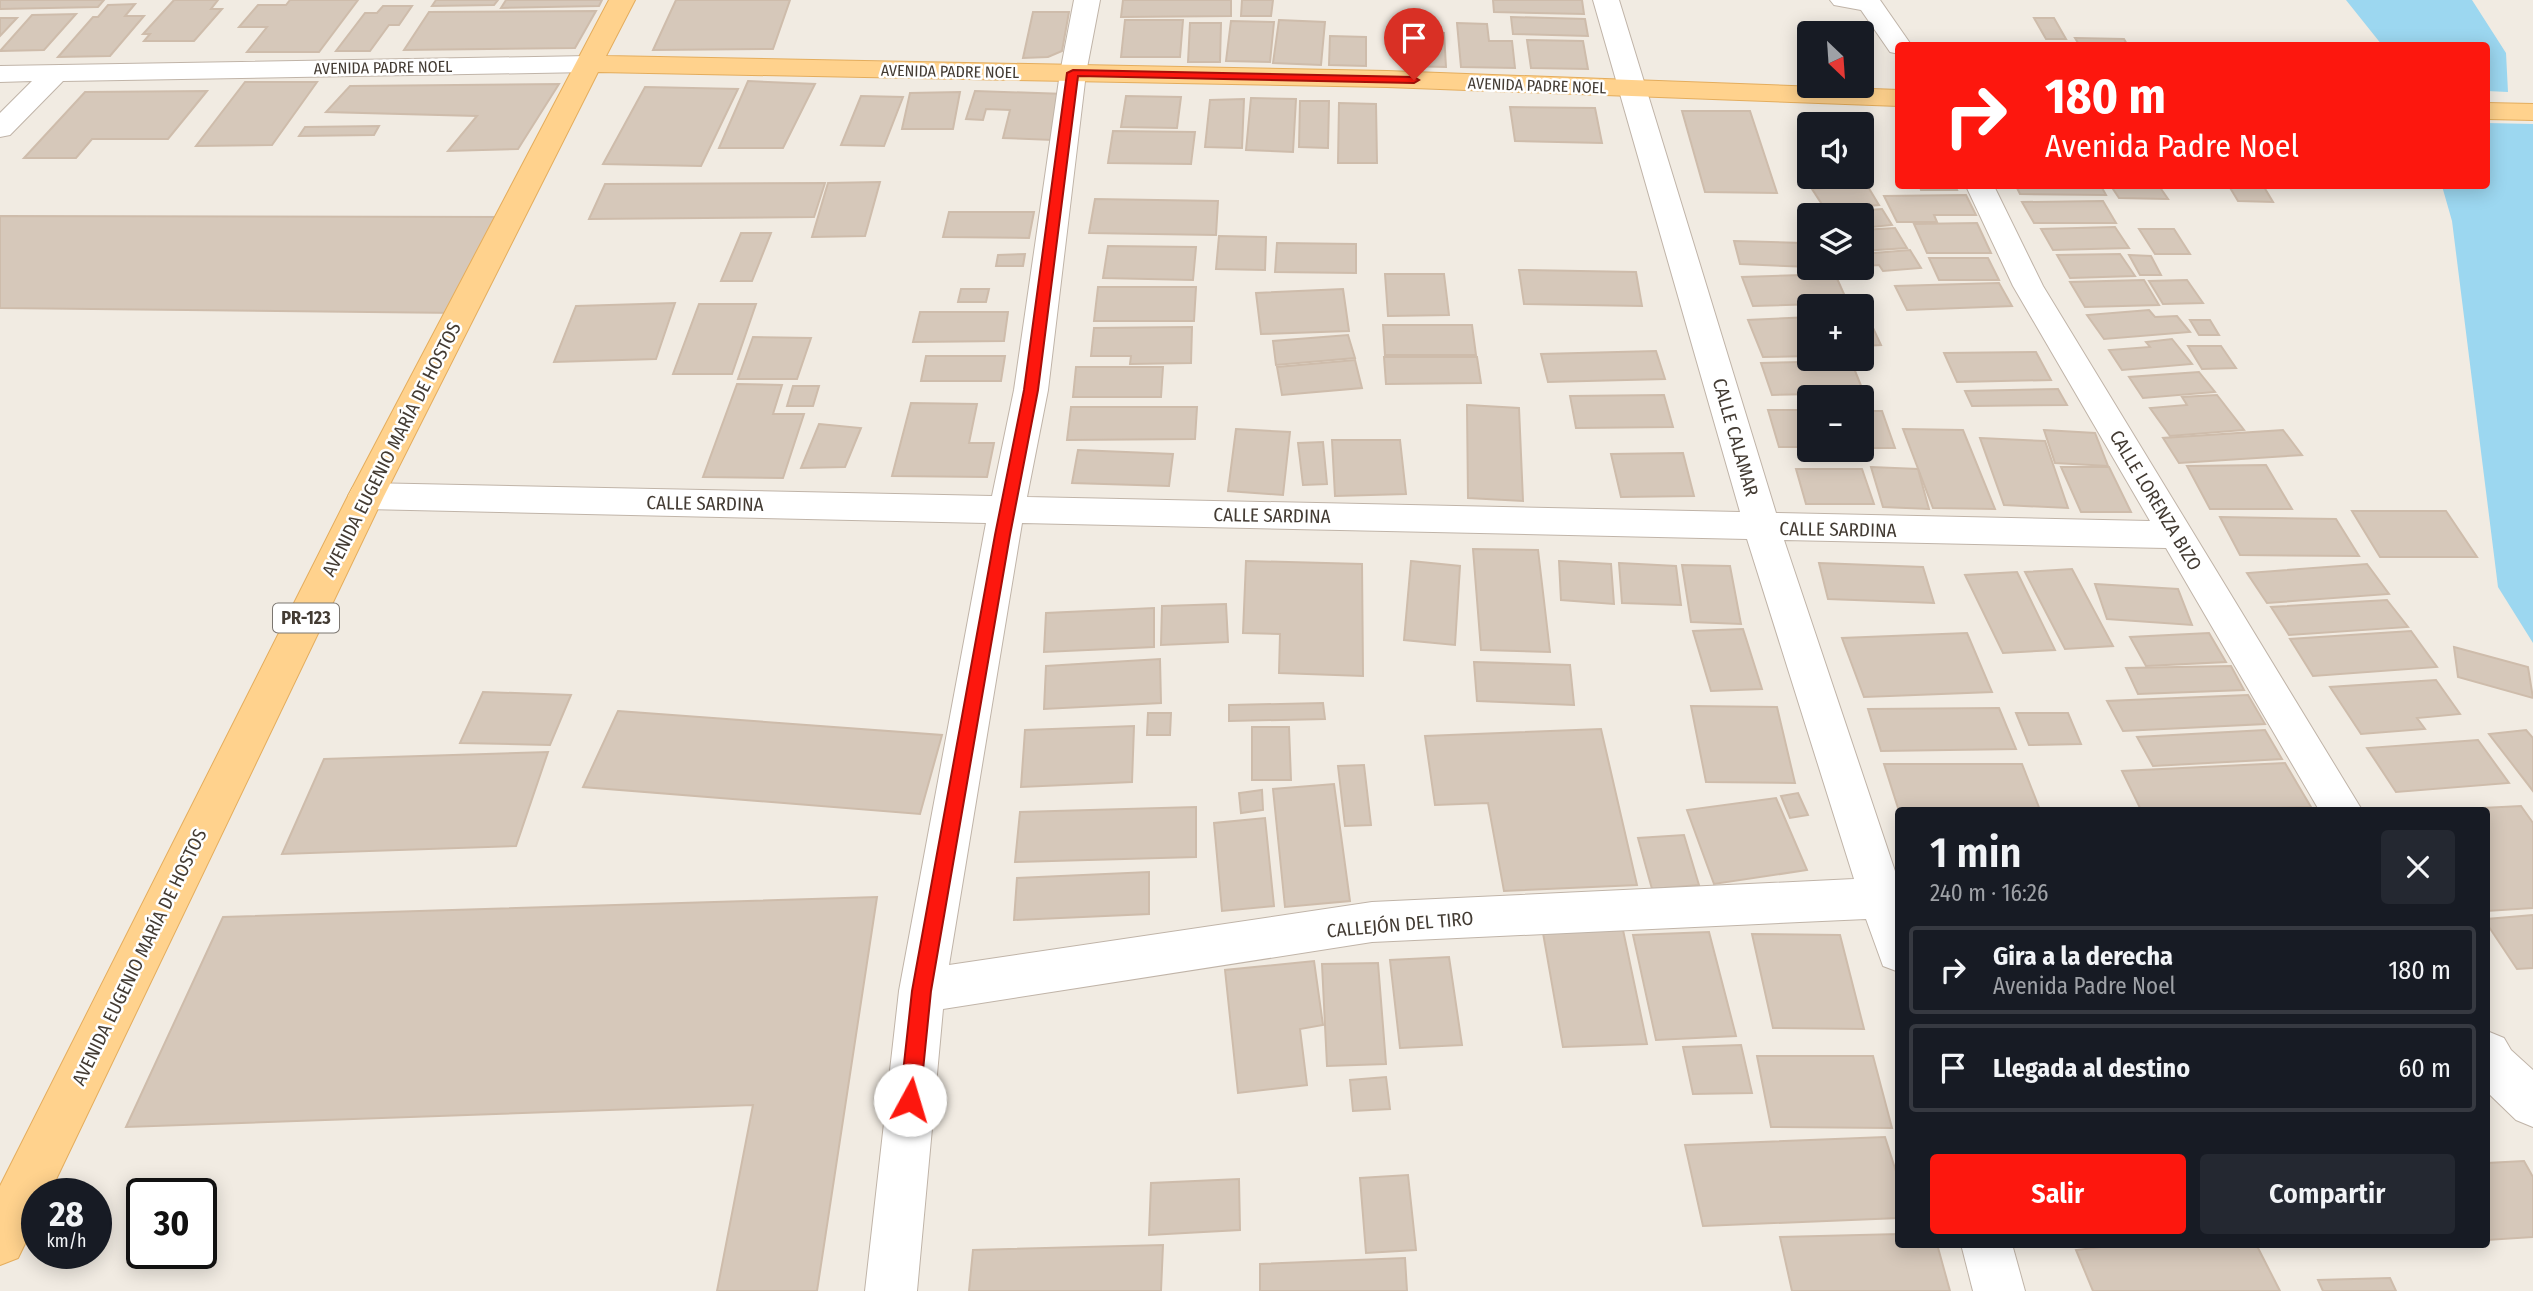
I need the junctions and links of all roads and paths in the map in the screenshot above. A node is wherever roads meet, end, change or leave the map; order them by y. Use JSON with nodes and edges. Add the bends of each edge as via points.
{"nodes":[{"id":1,"x":622,"y":0,"type":"edge"},
{"id":2,"x":1087,"y":0,"type":"edge"},
{"id":3,"x":1606,"y":0,"type":"edge"},
{"id":4,"x":1843,"y":0,"type":"edge"},
{"id":5,"x":1896,"y":42,"type":"edge"},
{"id":6,"x":589,"y":64,"type":"junction"},
{"id":7,"x":57,"y":72,"type":"junction"},
{"id":8,"x":1073,"y":73,"type":"junction"},
{"id":9,"x":0,"y":74,"type":"edge"},
{"id":10,"x":1630,"y":88,"type":"junction"},
{"id":11,"x":1895,"y":98,"type":"edge"},
{"id":12,"x":2490,"y":111,"type":"edge"},
{"id":13,"x":2533,"y":112,"type":"edge"},
{"id":14,"x":0,"y":129,"type":"edge"},
{"id":15,"x":1981,"y":189,"type":"edge"},
{"id":16,"x":366,"y":496,"type":"junction"},
{"id":17,"x":1007,"y":508,"type":"junction"},
{"id":18,"x":1762,"y":528,"type":"junction"},
{"id":19,"x":2177,"y":535,"type":"junction"},
{"id":20,"x":2339,"y":807,"type":"edge"},
{"id":21,"x":1883,"y":898,"type":"junction"},
{"id":22,"x":1895,"y":938,"type":"edge"},
{"id":23,"x":922,"y":991,"type":"junction"},
{"id":24,"x":2490,"y":1059,"type":"edge"},
{"id":25,"x":2533,"y":1103,"type":"edge"},
{"id":26,"x":0,"y":1240,"type":"edge"},
{"id":27,"x":1987,"y":1248,"type":"edge"},
{"id":28,"x":891,"y":1291,"type":"edge"},
{"id":29,"x":1999,"y":1291,"type":"edge"}],
"edges":[{"from":1,"to":6,"type":"main road","name":"AVENIDA EUGENIO MARÍA DE HOSTOS","number":"PR-123"},
{"from":2,"to":8,"type":"street"},
{"from":3,"to":10,"type":"street","name":"CALLE CALAMAR"},
{"from":4,"to":5,"type":"street","via":[[1869,3]]},
{"from":6,"to":7,"type":"street","name":"AVENIDA PADRE NOEL"},
{"from":6,"to":8,"type":"main road","name":"AVENIDA PADRE NOEL"},
{"from":6,"to":16,"type":"main road","name":"AVENIDA EUGENIO MARÍA DE HOSTOS","number":"PR-123"},
{"from":7,"to":9,"type":"street","name":"AVENIDA PADRE NOEL"},
{"from":7,"to":14,"type":"street"},
{"from":8,"to":10,"type":"main road","name":"AVENIDA PADRE NOEL"},
{"from":8,"to":17,"type":"street","via":[[1031,390]]},
{"from":10,"to":11,"type":"main road","name":"AVENIDA PADRE NOEL"},
{"from":10,"to":18,"type":"street","name":"CALLE CALAMAR"},
{"from":12,"to":13,"type":"main road"},
{"from":15,"to":19,"type":"street","name":"CALLE LORENZA BIZO","via":[[2028,286]]},
{"from":16,"to":17,"type":"street","name":"CALLE SARDINA"},
{"from":16,"to":26,"type":"main road","name":"AVENIDA EUGENIO MARÍA DE HOSTOS","number":"PR-123"},
{"from":17,"to":18,"type":"street","name":"CALLE SARDINA"},
{"from":17,"to":23,"type":"street"},
{"from":18,"to":19,"type":"street","name":"CALLE SARDINA"},
{"from":18,"to":21,"type":"street","name":"CALLE CALAMAR"},
{"from":19,"to":20,"type":"street","name":"CALLE LORENZA BIZO"},
{"from":21,"to":22,"type":"street","name":"CALLE CALAMAR"},
{"from":21,"to":23,"type":"street","name":"CALLEJÓN DEL TIRO","via":[[1372,922]]},
{"from":23,"to":28,"type":"street"},
{"from":24,"to":25,"type":"street"},
{"from":27,"to":29,"type":"street"}]}
